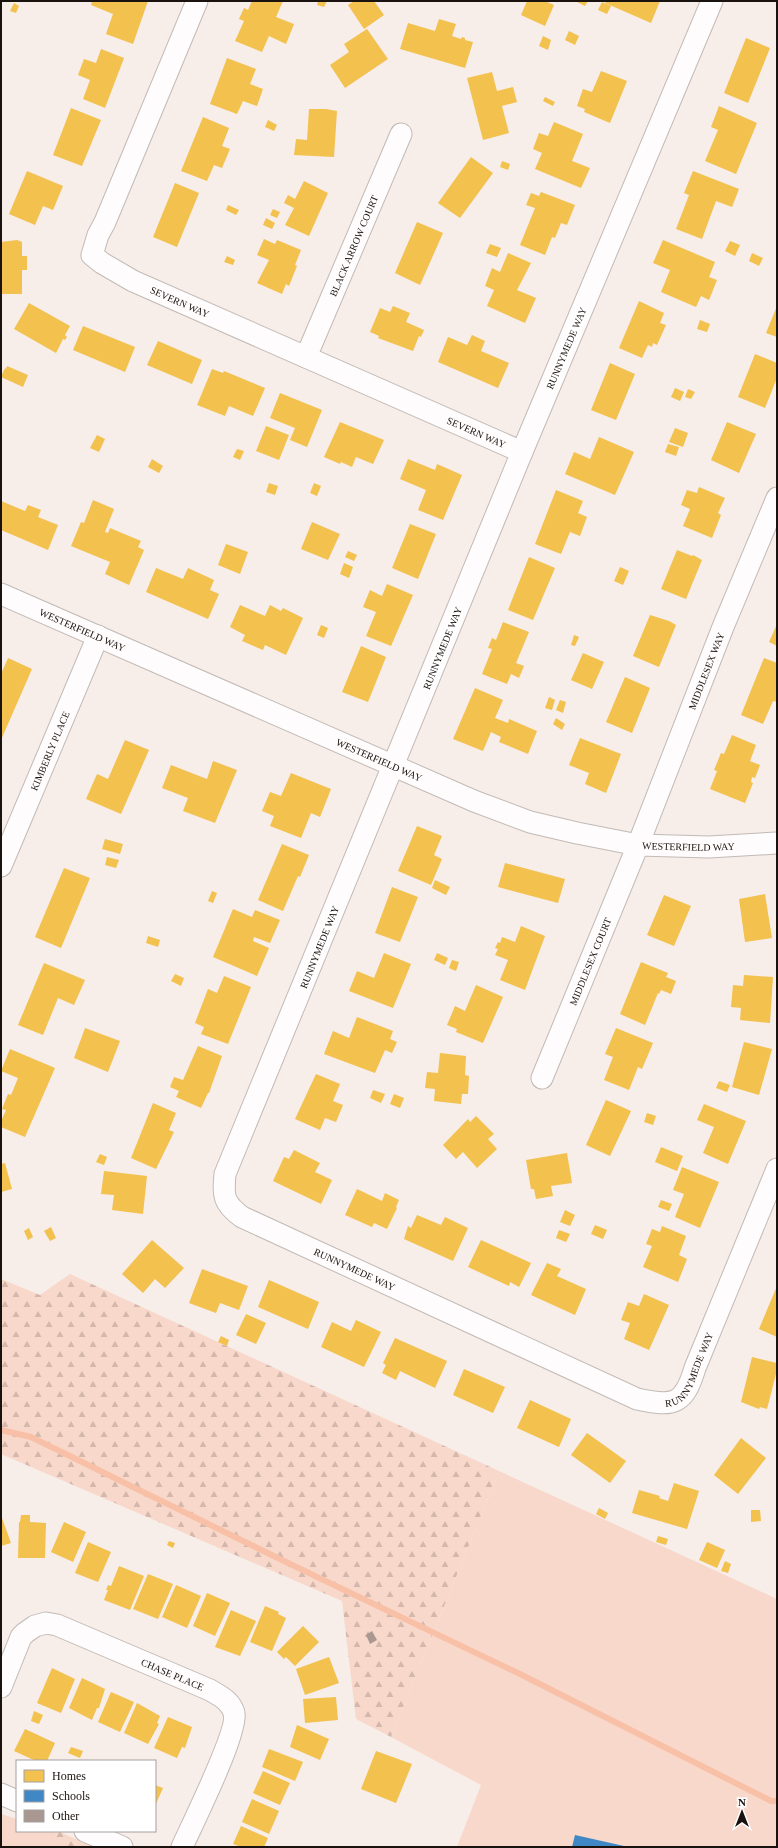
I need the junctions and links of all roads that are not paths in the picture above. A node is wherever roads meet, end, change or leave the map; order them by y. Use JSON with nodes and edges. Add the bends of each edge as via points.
{"nodes":[{"id":1,"x":197,"y":1,"type":"edge"},
{"id":2,"x":712,"y":1,"type":"edge"},
{"id":3,"x":401,"y":134,"type":"dead end"},
{"id":4,"x":306,"y":357,"type":"junction"},
{"id":5,"x":522,"y":452,"type":"junction"},
{"id":6,"x":777,"y":498,"type":"edge"},
{"id":7,"x":1,"y":594,"type":"edge"},
{"id":8,"x":98,"y":636,"type":"junction"},
{"id":9,"x":393,"y":766,"type":"junction"},
{"id":10,"x":777,"y":843,"type":"edge"},
{"id":11,"x":638,"y":845,"type":"junction"},
{"id":12,"x":1,"y":866,"type":"edge"},
{"id":13,"x":542,"y":1078,"type":"dead end"},
{"id":14,"x":777,"y":1169,"type":"edge"},
{"id":15,"x":1,"y":1687,"type":"edge"},
{"id":16,"x":1,"y":1794,"type":"edge"},
{"id":17,"x":16,"y":1801,"type":"edge"},
{"id":18,"x":87,"y":1832,"type":"edge"},
{"id":19,"x":122,"y":1847,"type":"edge"},
{"id":20,"x":182,"y":1847,"type":"edge"}],
"edges":[{"from":1,"to":4,"type":"street","name":"SEVERN WAY","via":[[98,235],[92,255],[133,281]]},
{"from":2,"to":5,"type":"street","name":"RUNNYMEDE WAY"},
{"from":3,"to":4,"type":"street","name":"BLACK ARROW COURT"},
{"from":4,"to":5,"type":"street","name":"SEVERN WAY"},
{"from":5,"to":9,"type":"street","name":"RUNNYMEDE WAY"},
{"from":6,"to":11,"type":"street","name":"MIDDLESEX WAY","via":[[723,626]]},
{"from":7,"to":8,"type":"street","name":"WESTERFIELD WAY"},
{"from":8,"to":9,"type":"street","name":"WESTERFIELD WAY"},
{"from":8,"to":12,"type":"street","name":"KIMBERLY PLACE"},
{"from":9,"to":11,"type":"street","name":"WESTERFIELD WAY","via":[[530,822]]},
{"from":9,"to":14,"type":"street","name":"RUNNYMEDE WAY","via":[[225,1174],[223,1193],[225,1200],[234,1210],[242,1216],[637,1399],[657,1403],[680,1399],[690,1384]]},
{"from":10,"to":11,"type":"street","name":"WESTERFIELD WAY","via":[[709,847]]},
{"from":11,"to":13,"type":"street","name":"MIDDLESEX COURT"},
{"from":15,"to":20,"type":"street","name":"CHASE PLACE","via":[[25,1632],[46,1623],[72,1630],[224,1698],[231,1706],[235,1721],[229,1741]]},
{"from":16,"to":17,"type":"street"},
{"from":18,"to":19,"type":"street"}]}
